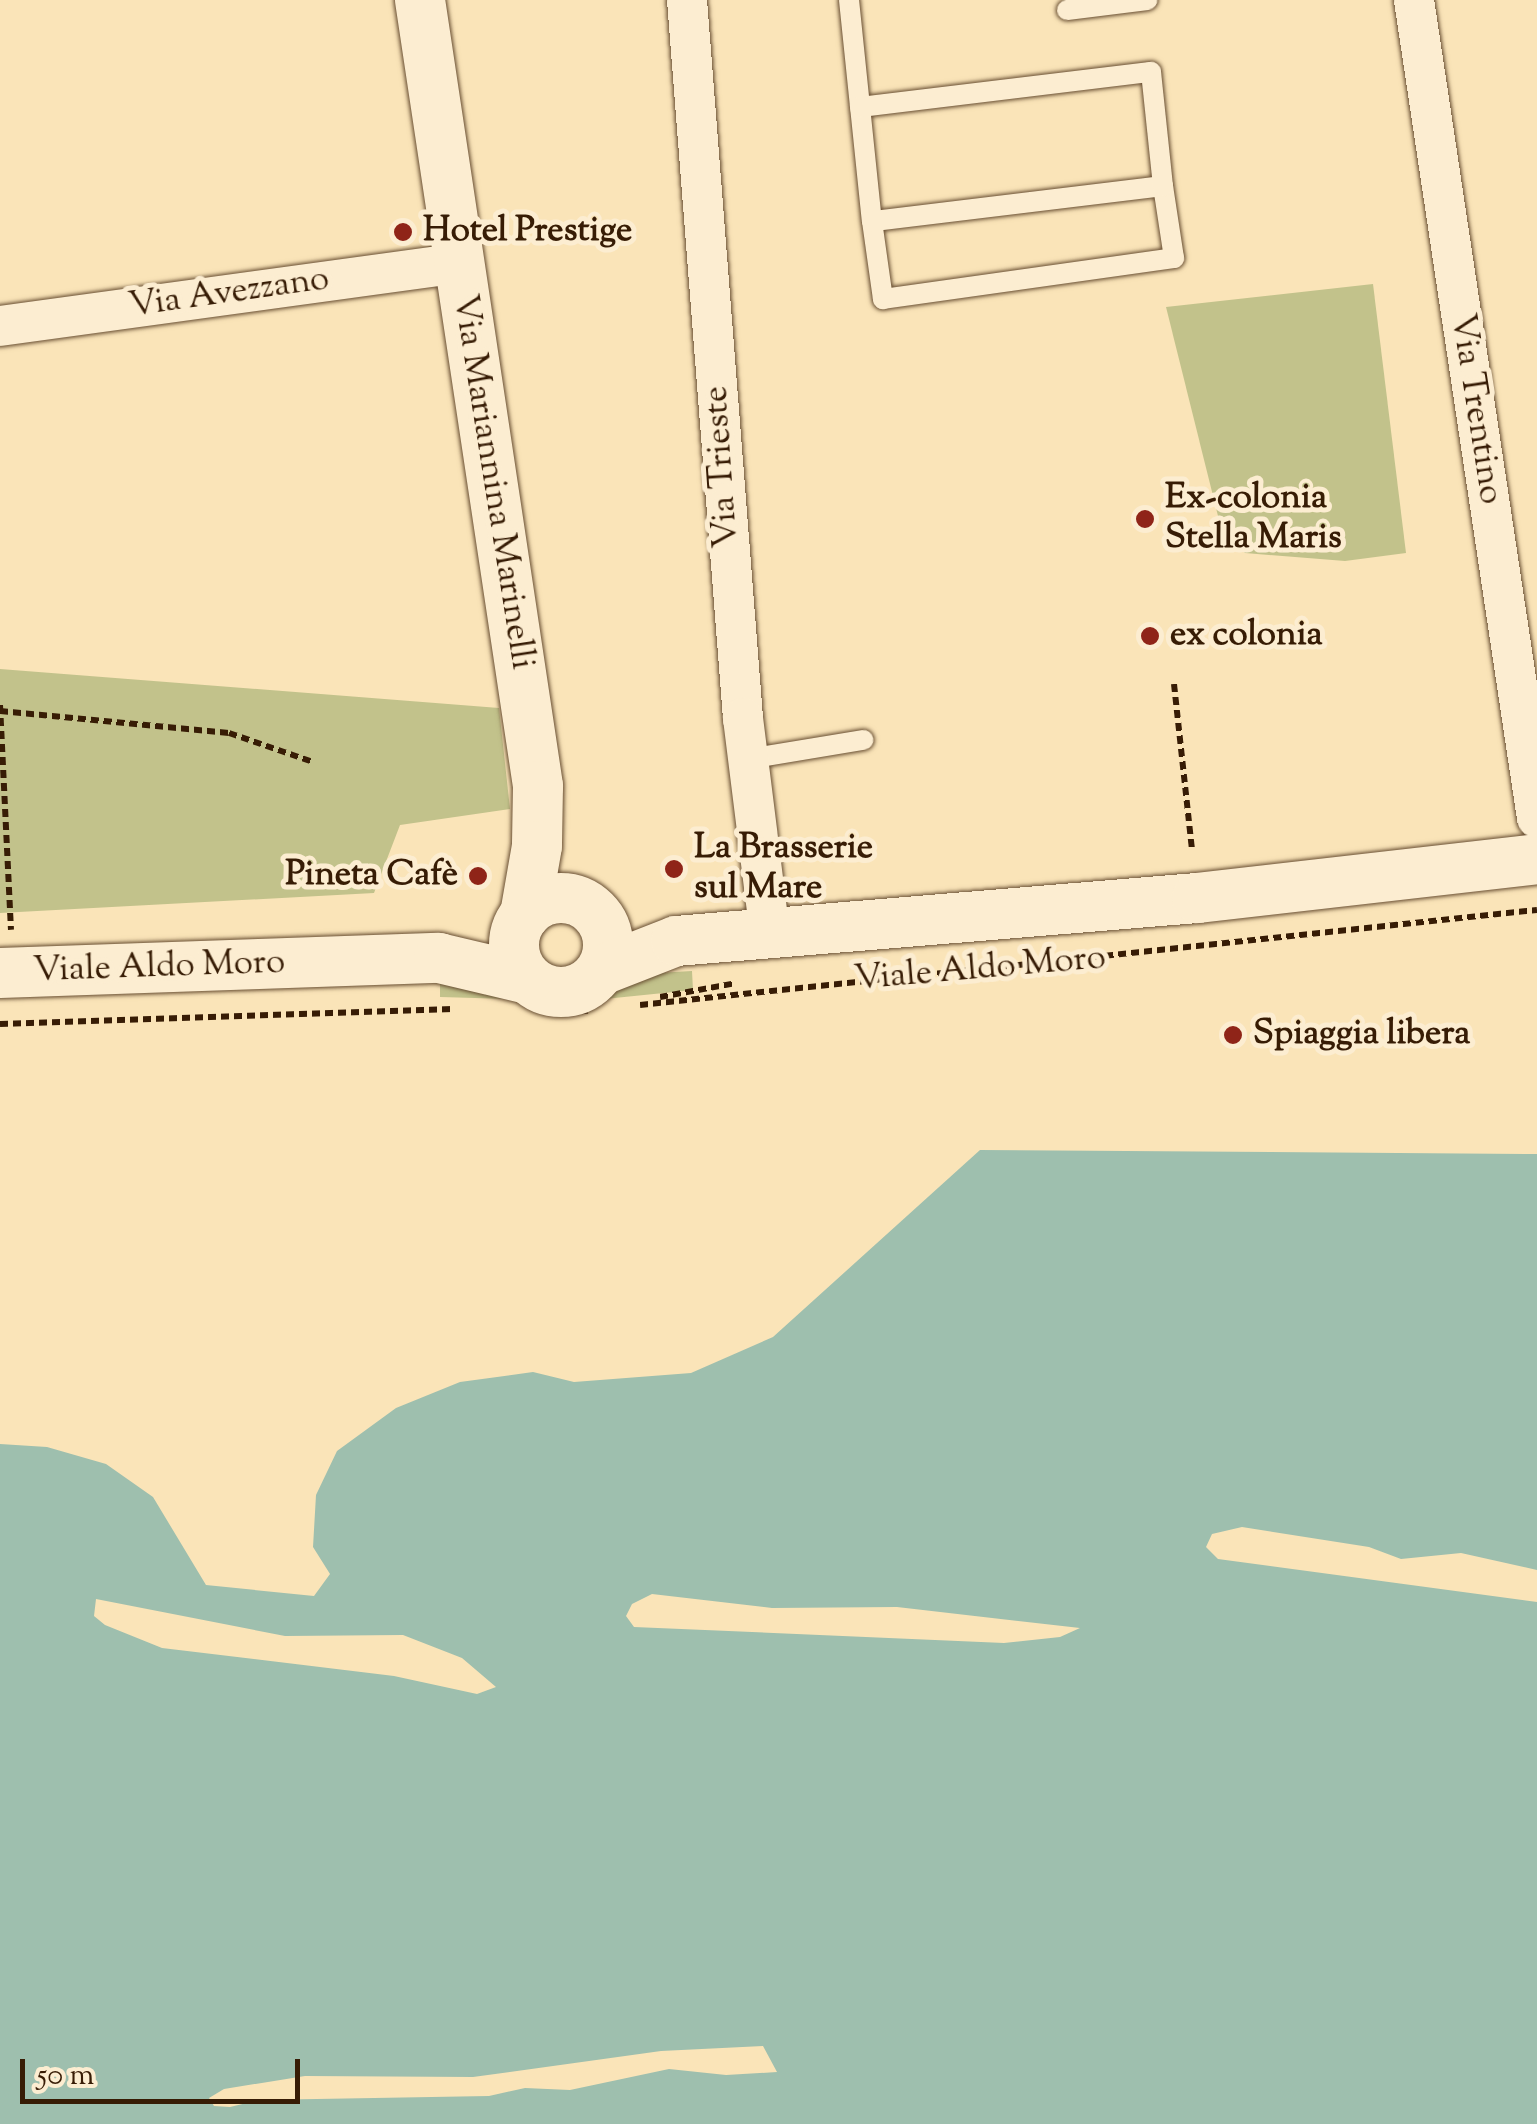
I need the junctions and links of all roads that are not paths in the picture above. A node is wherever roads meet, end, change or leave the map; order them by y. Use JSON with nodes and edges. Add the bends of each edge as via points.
{"nodes":[{"id":1,"x":420,"y":0,"type":"edge"},
{"id":2,"x":687,"y":0,"type":"edge"},
{"id":3,"x":849,"y":0,"type":"edge"},
{"id":4,"x":1147,"y":0,"type":"edge"},
{"id":5,"x":1414,"y":0,"type":"edge"},
{"id":6,"x":1066,"y":10,"type":"dead end"},
{"id":7,"x":860,"y":107,"type":"junction"},
{"id":8,"x":1164,"y":186,"type":"junction"},
{"id":9,"x":872,"y":221,"type":"junction"},
{"id":10,"x":459,"y":263,"type":"junction"},
{"id":11,"x":0,"y":326,"type":"edge"},
{"id":12,"x":863,"y":740,"type":"dead end"},
{"id":13,"x":748,"y":759,"type":"junction"},
{"id":14,"x":538,"y":786,"type":"junction"},
{"id":15,"x":1537,"y":818,"type":"edge"},
{"id":16,"x":1537,"y":859,"type":"edge"},
{"id":17,"x":595,"y":913,"type":"junction"},
{"id":18,"x":522,"y":920,"type":"junction"},
{"id":19,"x":770,"y":934,"type":"junction"},
{"id":20,"x":676,"y":941,"type":"junction"},
{"id":21,"x":5,"y":955,"type":"edge"},
{"id":22,"x":439,"y":958,"type":"junction"},
{"id":23,"x":610,"y":995,"type":"junction"},
{"id":24,"x":533,"y":996,"type":"junction"}],
"edges":[{"from":1,"to":10,"type":"street","name":"Via Mariannina Marinelli"},
{"from":2,"to":13,"type":"street","name":"Via Trieste"},
{"from":3,"to":7,"type":"lane"},
{"from":4,"to":6,"type":"lane"},
{"from":5,"to":15,"type":"street","name":"Via Trentino"},
{"from":7,"to":8,"type":"lane","via":[[1151,72]]},
{"from":7,"to":9,"type":"lane"},
{"from":8,"to":9,"type":"lane"},
{"from":8,"to":9,"type":"lane","via":[[1174,258],[883,300]]},
{"from":10,"to":11,"type":"street","name":"Via Avezzano"},
{"from":10,"to":14,"type":"street","name":"Via Mariannina Marinelli"},
{"from":12,"to":13,"type":"lane"},
{"from":13,"to":19,"type":"street","name":"Via Trieste"},
{"from":14,"to":17,"type":"street","name":"Via Mariannina Marinelli"},
{"from":14,"to":18,"type":"street","name":"Via Mariannina Marinelli","via":[[538,846]]},
{"from":16,"to":19,"type":"street","name":"Viale Aldo Moro","via":[[1198,898]]},
{"from":17,"to":18,"type":"street","name":"Viale Aldo Moro","via":[[549,900]]},
{"from":17,"to":20,"type":"street","name":"Viale Aldo Moro"},
{"from":17,"to":23,"type":"street","via":[[608,944]]},
{"from":18,"to":22,"type":"street","name":"Viale Aldo Moro"},
{"from":18,"to":24,"type":"street","via":[[515,954]]},
{"from":19,"to":20,"type":"street","name":"Viale Aldo Moro"},
{"from":20,"to":23,"type":"street","name":"Viale Aldo Moro"},
{"from":21,"to":22,"type":"street","name":"Viale Aldo Moro"},
{"from":22,"to":24,"type":"street","name":"Viale Aldo Moro"},
{"from":23,"to":24,"type":"street","name":"Viale Aldo Moro"}]}
